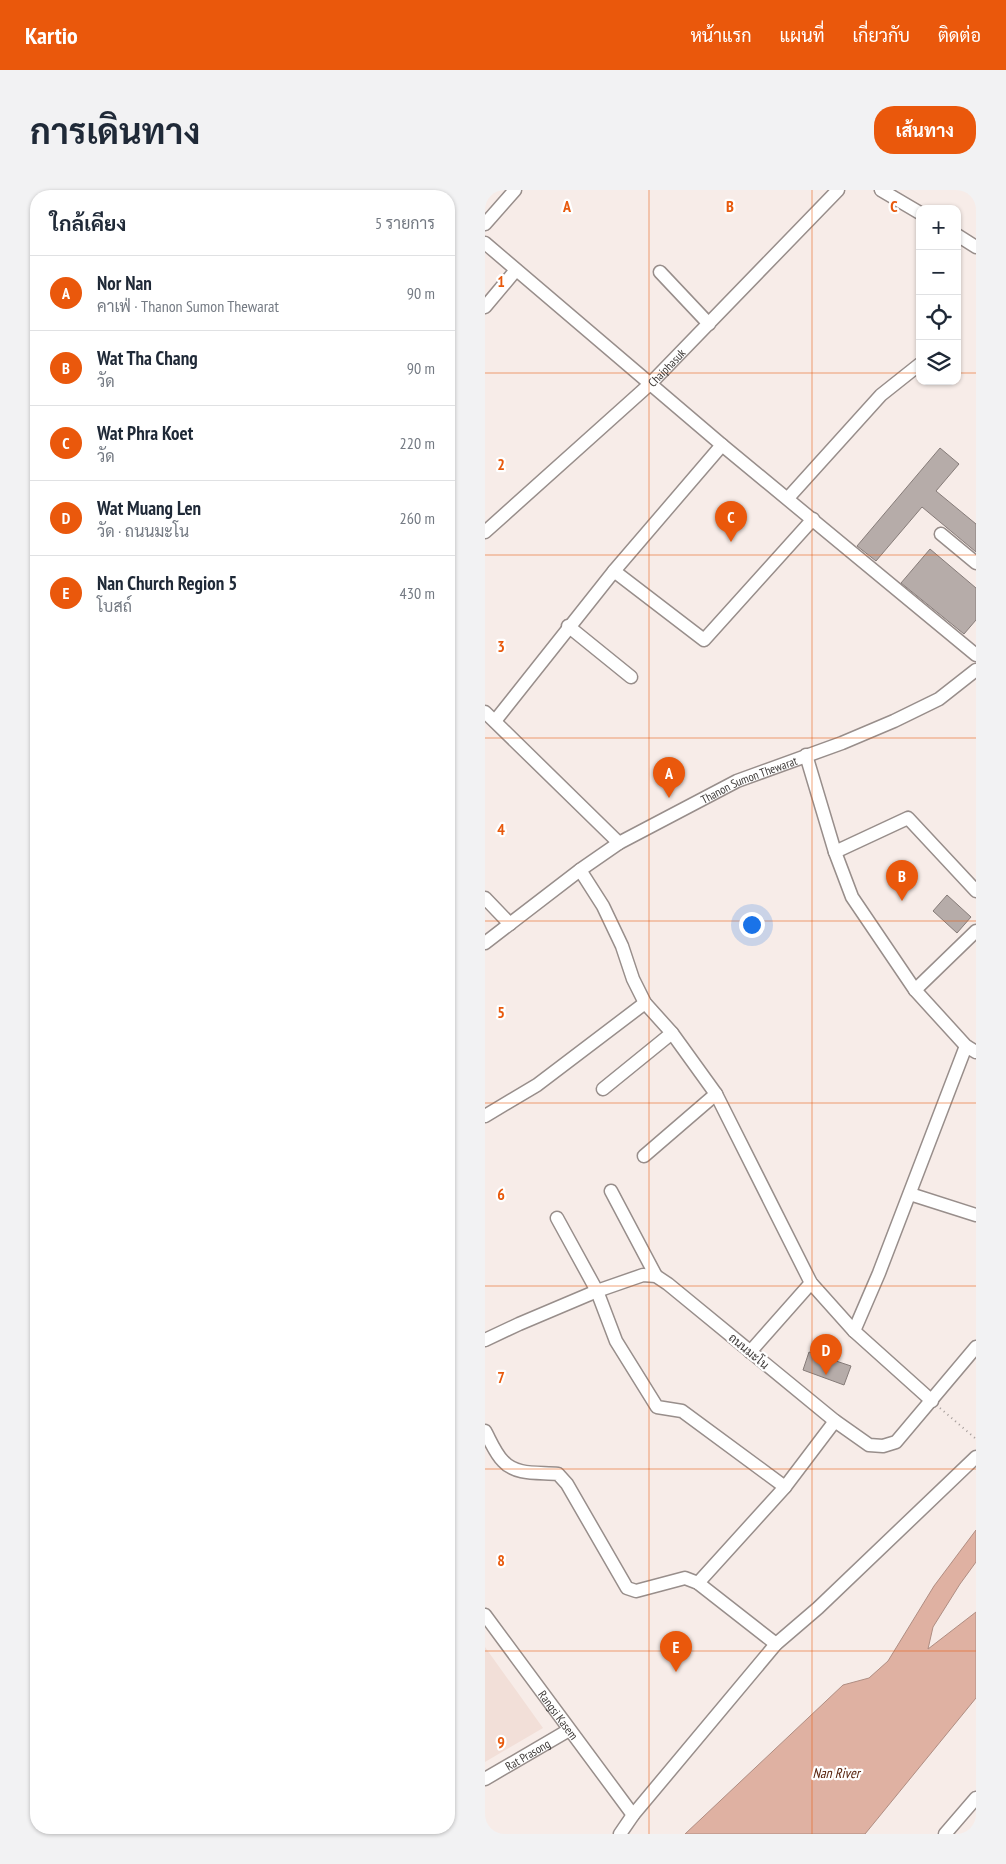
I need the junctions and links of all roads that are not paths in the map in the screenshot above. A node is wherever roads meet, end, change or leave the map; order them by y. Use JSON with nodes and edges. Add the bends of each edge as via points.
{"nodes":[{"id":1,"x":515,"y":190,"type":"edge"},
{"id":2,"x":837,"y":190,"type":"edge"},
{"id":3,"x":881,"y":190,"type":"edge"},
{"id":4,"x":916,"y":211,"type":"edge"},
{"id":5,"x":485,"y":224,"type":"edge"},
{"id":6,"x":961,"y":238,"type":"edge"},
{"id":7,"x":485,"y":242,"type":"edge"},
{"id":8,"x":976,"y":247,"type":"edge"},
{"id":9,"x":516,"y":270,"type":"junction"},
{"id":10,"x":660,"y":272,"type":"dead end"},
{"id":11,"x":485,"y":307,"type":"edge"},
{"id":12,"x":709,"y":324,"type":"junction"},
{"id":13,"x":916,"y":367,"type":"edge"},
{"id":14,"x":650,"y":384,"type":"junction"},
{"id":15,"x":722,"y":445,"type":"junction"},
{"id":16,"x":788,"y":498,"type":"junction"},
{"id":17,"x":813,"y":519,"type":"junction"},
{"id":18,"x":485,"y":532,"type":"edge"},
{"id":19,"x":941,"y":534,"type":"dead end"},
{"id":20,"x":976,"y":563,"type":"edge"},
{"id":21,"x":614,"y":571,"type":"junction"},
{"id":22,"x":568,"y":626,"type":"junction"},
{"id":23,"x":976,"y":655,"type":"edge"},
{"id":24,"x":976,"y":670,"type":"edge"},
{"id":25,"x":631,"y":677,"type":"dead end"},
{"id":26,"x":485,"y":712,"type":"edge"},
{"id":27,"x":495,"y":721,"type":"junction"},
{"id":28,"x":806,"y":756,"type":"junction"},
{"id":29,"x":619,"y":843,"type":"junction"},
{"id":30,"x":835,"y":852,"type":"junction"},
{"id":31,"x":580,"y":870,"type":"junction"},
{"id":32,"x":976,"y":891,"type":"edge"},
{"id":33,"x":485,"y":898,"type":"edge"},
{"id":34,"x":510,"y":924,"type":"junction"},
{"id":35,"x":976,"y":931,"type":"edge"},
{"id":36,"x":485,"y":943,"type":"edge"},
{"id":37,"x":915,"y":990,"type":"junction"},
{"id":38,"x":645,"y":1003,"type":"junction"},
{"id":39,"x":671,"y":1033,"type":"junction"},
{"id":40,"x":971,"y":1049,"type":"edge"},
{"id":41,"x":603,"y":1089,"type":"dead end"},
{"id":42,"x":716,"y":1094,"type":"junction"},
{"id":43,"x":485,"y":1116,"type":"edge"},
{"id":44,"x":644,"y":1156,"type":"dead end"},
{"id":45,"x":611,"y":1191,"type":"dead end"},
{"id":46,"x":910,"y":1194,"type":"junction"},
{"id":47,"x":976,"y":1215,"type":"edge"},
{"id":48,"x":557,"y":1218,"type":"dead end"},
{"id":49,"x":656,"y":1276,"type":"junction"},
{"id":50,"x":811,"y":1283,"type":"junction"},
{"id":51,"x":597,"y":1291,"type":"junction"},
{"id":52,"x":854,"y":1331,"type":"junction"},
{"id":53,"x":485,"y":1340,"type":"edge"},
{"id":54,"x":976,"y":1347,"type":"edge"},
{"id":55,"x":750,"y":1352,"type":"junction"},
{"id":56,"x":932,"y":1401,"type":"junction"},
{"id":57,"x":835,"y":1421,"type":"junction"},
{"id":58,"x":485,"y":1431,"type":"edge"},
{"id":59,"x":976,"y":1457,"type":"edge"},
{"id":60,"x":785,"y":1487,"type":"junction"},
{"id":61,"x":699,"y":1583,"type":"junction"},
{"id":62,"x":485,"y":1615,"type":"edge"},
{"id":63,"x":776,"y":1644,"type":"junction"},
{"id":64,"x":569,"y":1730,"type":"junction"},
{"id":65,"x":485,"y":1780,"type":"edge"},
{"id":66,"x":976,"y":1798,"type":"edge"},
{"id":67,"x":633,"y":1815,"type":"junction"},
{"id":68,"x":620,"y":1834,"type":"edge"},
{"id":69,"x":945,"y":1834,"type":"edge"}],
"edges":[{"from":1,"to":5,"type":"street"},
{"from":2,"to":12,"type":"street","name":"Chaiphasuk"},
{"from":3,"to":4,"type":"street"},
{"from":6,"to":8,"type":"street"},
{"from":7,"to":9,"type":"street"},
{"from":9,"to":11,"type":"street"},
{"from":9,"to":14,"type":"street"},
{"from":10,"to":12,"type":"street"},
{"from":12,"to":14,"type":"street","name":"Chaiphasuk"},
{"from":13,"to":16,"type":"street","via":[[881,395]]},
{"from":14,"to":15,"type":"street"},
{"from":14,"to":18,"type":"street","name":"Chaiphasuk"},
{"from":15,"to":16,"type":"street"},
{"from":15,"to":21,"type":"street"},
{"from":16,"to":17,"type":"street"},
{"from":17,"to":21,"type":"street","via":[[704,640]]},
{"from":17,"to":23,"type":"street"},
{"from":19,"to":20,"type":"street"},
{"from":21,"to":22,"type":"street"},
{"from":22,"to":25,"type":"street"},
{"from":22,"to":27,"type":"street"},
{"from":24,"to":28,"type":"street","name":"Thanon Sumon Thewarat","via":[[939,699]]},
{"from":26,"to":27,"type":"street"},
{"from":27,"to":29,"type":"street"},
{"from":28,"to":29,"type":"street","name":"Thanon Sumon Thewarat","via":[[737,781]]},
{"from":28,"to":30,"type":"street"},
{"from":29,"to":31,"type":"street","name":"Thanon Sumon Thewarat"},
{"from":30,"to":32,"type":"street","via":[[908,818]]},
{"from":30,"to":37,"type":"street","via":[[852,896]]},
{"from":31,"to":34,"type":"street","name":"Thanon Sumon Thewarat"},
{"from":31,"to":38,"type":"street","via":[[623,946],[633,979]]},
{"from":33,"to":34,"type":"street"},
{"from":34,"to":36,"type":"street","name":"Thanon Sumon Thewarat"},
{"from":35,"to":37,"type":"street"},
{"from":37,"to":40,"type":"street"},
{"from":38,"to":39,"type":"street"},
{"from":38,"to":43,"type":"street","via":[[537,1086]]},
{"from":39,"to":41,"type":"street"},
{"from":39,"to":42,"type":"street"},
{"from":40,"to":46,"type":"street"},
{"from":42,"to":44,"type":"street"},
{"from":42,"to":50,"type":"street"},
{"from":45,"to":49,"type":"street"},
{"from":46,"to":47,"type":"street"},
{"from":46,"to":52,"type":"street"},
{"from":48,"to":51,"type":"street"},
{"from":49,"to":51,"type":"street","via":[[643,1275]]},
{"from":49,"to":55,"type":"street","name":"ถนนมะโน"},
{"from":50,"to":52,"type":"street"},
{"from":50,"to":55,"type":"street"},
{"from":51,"to":53,"type":"street"},
{"from":51,"to":60,"type":"street","via":[[616,1341],[657,1407],[682,1411]]},
{"from":52,"to":56,"type":"street"},
{"from":54,"to":56,"type":"street","name":"ถนนมะโน"},
{"from":55,"to":57,"type":"street","name":"ถนนมะโน"},
{"from":56,"to":57,"type":"street","name":"ถนนมะโน","via":[[896,1442],[883,1446],[869,1445]]},
{"from":57,"to":60,"type":"street"},
{"from":58,"to":61,"type":"street","via":[[503,1461],[513,1469],[558,1474],[567,1484],[627,1588],[637,1591],[685,1578]]},
{"from":59,"to":63,"type":"street"},
{"from":60,"to":61,"type":"street"},
{"from":61,"to":63,"type":"street"},
{"from":62,"to":64,"type":"street","name":"Rangsi Kasem"},
{"from":63,"to":67,"type":"street"},
{"from":64,"to":65,"type":"street","name":"Rat Prasong"},
{"from":64,"to":67,"type":"street","name":"Rangsi Kasem"},
{"from":66,"to":69,"type":"street"},
{"from":67,"to":68,"type":"street"}]}
